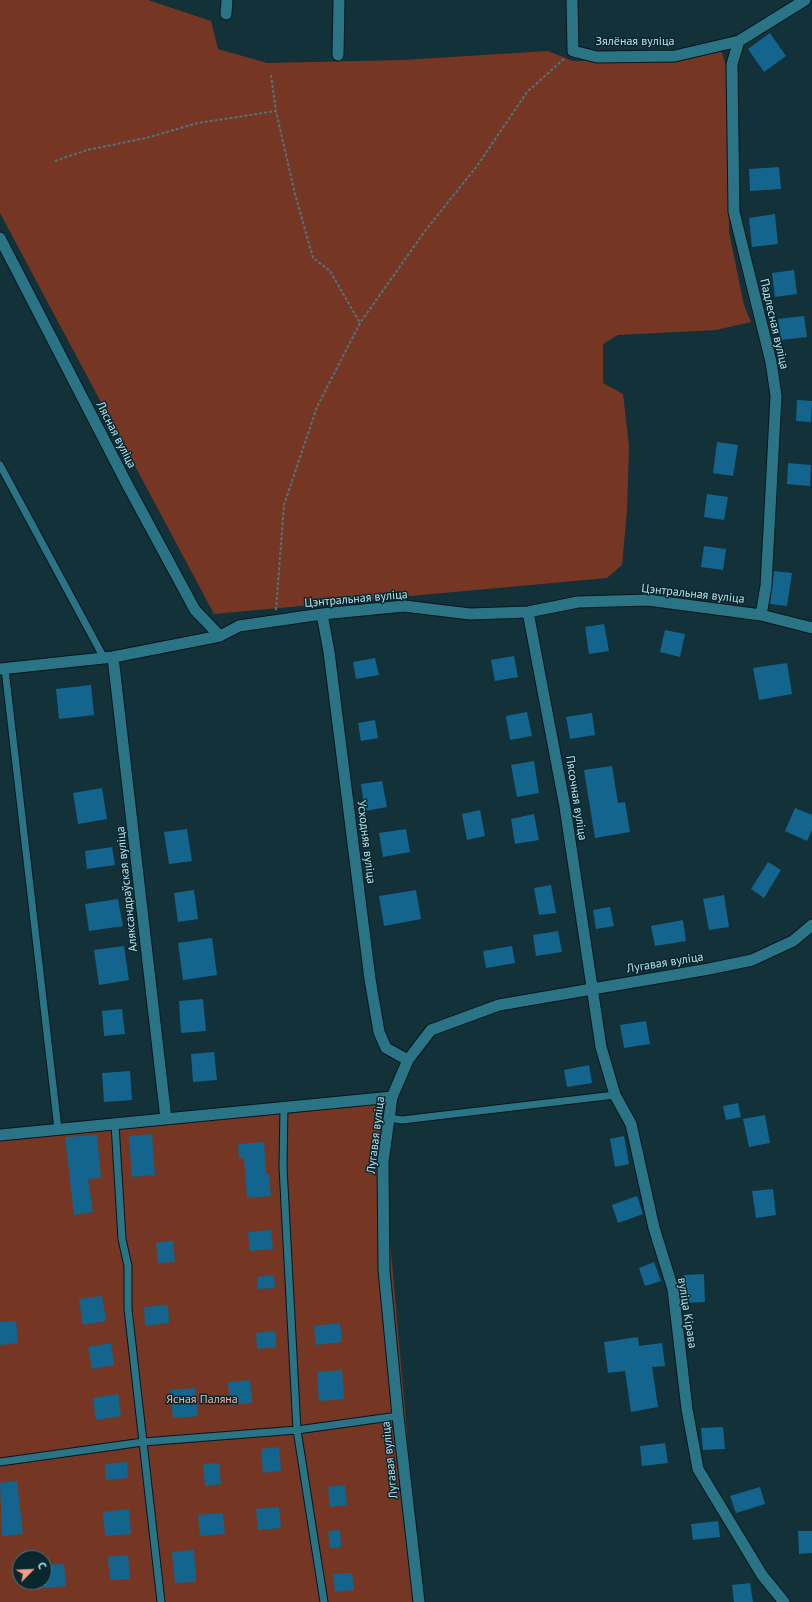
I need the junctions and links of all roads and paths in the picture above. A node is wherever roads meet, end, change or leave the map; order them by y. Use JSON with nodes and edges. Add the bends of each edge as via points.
{"nodes":[{"id":1,"x":226,"y":0,"type":"edge"},
{"id":2,"x":339,"y":0,"type":"edge"},
{"id":3,"x":572,"y":0,"type":"edge"},
{"id":4,"x":805,"y":0,"type":"edge"},
{"id":5,"x":226,"y":14,"type":"dead end"},
{"id":6,"x":739,"y":41,"type":"junction"},
{"id":7,"x":573,"y":51,"type":"junction"},
{"id":8,"x":338,"y":55,"type":"dead end"},
{"id":9,"x":271,"y":75,"type":"dead end"},
{"id":10,"x":276,"y":111,"type":"junction"},
{"id":11,"x":55,"y":161,"type":"dead end"},
{"id":12,"x":0,"y":238,"type":"edge"},
{"id":13,"x":360,"y":323,"type":"junction"},
{"id":14,"x":0,"y":465,"type":"edge"},
{"id":15,"x":528,"y":612,"type":"junction"},
{"id":16,"x":322,"y":614,"type":"junction"},
{"id":17,"x":761,"y":615,"type":"junction"},
{"id":18,"x":275,"y":621,"type":"junction"},
{"id":19,"x":812,"y":628,"type":"edge"},
{"id":20,"x":220,"y":636,"type":"junction"},
{"id":21,"x":108,"y":657,"type":"junction"},
{"id":22,"x":2,"y":669,"type":"edge"},
{"id":23,"x":812,"y":926,"type":"edge"},
{"id":24,"x":592,"y":988,"type":"junction"},
{"id":25,"x":408,"y":1060,"type":"junction"},
{"id":26,"x":615,"y":1095,"type":"junction"},
{"id":27,"x":392,"y":1096,"type":"junction"},
{"id":28,"x":284,"y":1107,"type":"junction"},
{"id":29,"x":389,"y":1118,"type":"junction"},
{"id":30,"x":166,"y":1119,"type":"junction"},
{"id":31,"x":115,"y":1124,"type":"junction"},
{"id":32,"x":58,"y":1129,"type":"junction"},
{"id":33,"x":0,"y":1135,"type":"edge"},
{"id":34,"x":398,"y":1416,"type":"junction"},
{"id":35,"x":297,"y":1430,"type":"junction"},
{"id":36,"x":143,"y":1442,"type":"junction"},
{"id":37,"x":0,"y":1462,"type":"edge"},
{"id":38,"x":161,"y":1602,"type":"edge"},
{"id":39,"x":324,"y":1602,"type":"edge"},
{"id":40,"x":419,"y":1602,"type":"edge"},
{"id":41,"x":784,"y":1602,"type":"edge"}],
"edges":[{"from":1,"to":5,"type":"street"},
{"from":2,"to":8,"type":"street"},
{"from":3,"to":7,"type":"street"},
{"from":4,"to":6,"type":"street","name":"Зялёная вуліца"},
{"from":6,"to":7,"type":"street","name":"Зялёная вуліца","via":[[675,56],[596,57]]},
{"from":6,"to":17,"type":"street","name":"Падлесная вуліца","via":[[732,64],[734,212],[771,362],[776,396],[766,586]]},
{"from":7,"to":13,"type":"path","via":[[527,92],[477,166],[425,231]]},
{"from":9,"to":10,"type":"path"},
{"from":10,"to":11,"type":"path","via":[[198,123],[146,138],[87,150]]},
{"from":10,"to":13,"type":"path","via":[[313,258],[330,271]]},
{"from":12,"to":20,"type":"street","name":"Лясная вуліца","via":[[195,610]]},
{"from":13,"to":18,"type":"path","via":[[317,407],[284,505]]},
{"from":14,"to":21,"type":"lane"},
{"from":15,"to":16,"type":"street","name":"Цэнтральная вуліца","via":[[470,614],[404,606]]},
{"from":15,"to":17,"type":"street","name":"Цэнтральная вуліца","via":[[578,602],[648,600]]},
{"from":15,"to":24,"type":"street","name":"Пясочная вуліца","via":[[565,807]]},
{"from":16,"to":18,"type":"street","name":"Цэнтральная вуліца"},
{"from":16,"to":25,"type":"street","name":"Усходняя вуліца","via":[[330,652],[370,978],[379,1032],[386,1048]]},
{"from":17,"to":19,"type":"street","name":"Цэнтральная вуліца"},
{"from":18,"to":20,"type":"street","name":"Цэнтральная вуліца","via":[[239,626]]},
{"from":20,"to":21,"type":"street","name":"Цэнтральная вуліца"},
{"from":21,"to":22,"type":"street","name":"Цэнтральная вуліца"},
{"from":21,"to":30,"type":"street","name":"Аляксандраўская вуліца"},
{"from":22,"to":32,"type":"lane"},
{"from":23,"to":24,"type":"street","name":"Лугавая вуліца","via":[[793,941],[752,960],[710,970]]},
{"from":24,"to":25,"type":"street","name":"Лугавая вуліца","via":[[499,1005],[431,1030]]},
{"from":24,"to":26,"type":"street","name":"вуліца Кірава","via":[[601,1047]]},
{"from":25,"to":27,"type":"street","name":"Лугавая вуліца"},
{"from":26,"to":29,"type":"lane","via":[[402,1120]]},
{"from":26,"to":41,"type":"street","name":"вуліца Кірава","via":[[631,1124],[654,1228],[673,1290],[687,1409],[698,1469],[762,1575]]},
{"from":27,"to":28,"type":"street"},
{"from":27,"to":29,"type":"street","name":"Лугавая вуліца"},
{"from":28,"to":30,"type":"street"},
{"from":28,"to":35,"type":"lane","via":[[283,1167]]},
{"from":29,"to":34,"type":"street","name":"Лугавая вуліца","via":[[383,1162],[384,1270]]},
{"from":30,"to":31,"type":"street"},
{"from":31,"to":32,"type":"street"},
{"from":31,"to":36,"type":"lane","via":[[122,1239],[128,1266],[128,1309]]},
{"from":32,"to":33,"type":"street"},
{"from":34,"to":35,"type":"lane"},
{"from":34,"to":40,"type":"street","name":"Лугавая вуліца"},
{"from":35,"to":36,"type":"lane"},
{"from":35,"to":39,"type":"lane"},
{"from":36,"to":37,"type":"lane"},
{"from":36,"to":38,"type":"lane"}]}
